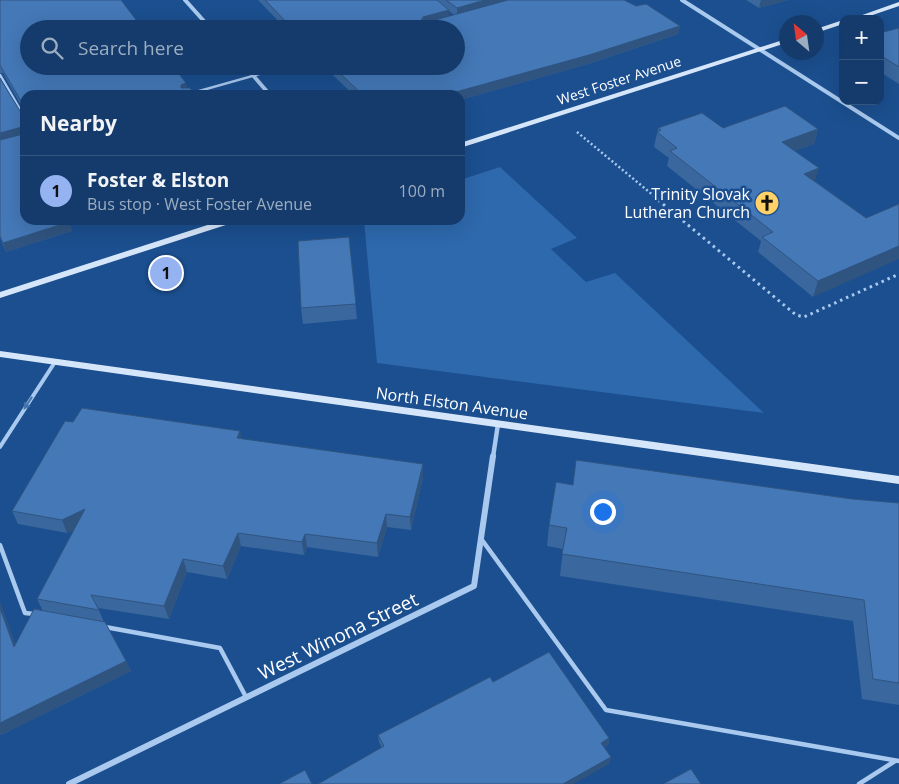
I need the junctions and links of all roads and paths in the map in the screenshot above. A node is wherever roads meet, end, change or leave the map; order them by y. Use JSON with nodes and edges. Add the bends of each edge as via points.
{"nodes":[{"id":1,"x":185,"y":0,"type":"edge"},
{"id":2,"x":682,"y":0,"type":"edge"},
{"id":3,"x":899,"y":4,"type":"edge"},
{"id":4,"x":866,"y":15,"type":"edge"},
{"id":5,"x":203,"y":20,"type":"edge"},
{"id":6,"x":839,"y":23,"type":"edge"},
{"id":7,"x":824,"y":28,"type":"edge"},
{"id":8,"x":779,"y":43,"type":"edge"},
{"id":9,"x":760,"y":49,"type":"junction"},
{"id":10,"x":0,"y":75,"type":"edge"},
{"id":11,"x":256,"y":75,"type":"edge"},
{"id":12,"x":253,"y":76,"type":"junction"},
{"id":13,"x":203,"y":90,"type":"edge"},
{"id":14,"x":266,"y":90,"type":"edge"},
{"id":15,"x":20,"y":109,"type":"edge"},
{"id":16,"x":576,"y":132,"type":"dead end"},
{"id":17,"x":899,"y":138,"type":"edge"},
{"id":18,"x":465,"y":144,"type":"edge"},
{"id":19,"x":217,"y":225,"type":"edge"},
{"id":20,"x":899,"y":274,"type":"edge"},
{"id":21,"x":0,"y":295,"type":"edge"},
{"id":22,"x":0,"y":354,"type":"edge"},
{"id":23,"x":55,"y":362,"type":"junction"},
{"id":24,"x":498,"y":424,"type":"junction"},
{"id":25,"x":0,"y":447,"type":"edge"},
{"id":26,"x":899,"y":480,"type":"edge"},
{"id":27,"x":481,"y":539,"type":"junction"},
{"id":28,"x":0,"y":545,"type":"edge"},
{"id":29,"x":45,"y":616,"type":"edge"},
{"id":30,"x":103,"y":627,"type":"edge"},
{"id":31,"x":246,"y":697,"type":"junction"},
{"id":32,"x":897,"y":761,"type":"edge"},
{"id":33,"x":69,"y":784,"type":"edge"},
{"id":34,"x":859,"y":784,"type":"edge"}],
"edges":[{"from":1,"to":5,"type":"street"},
{"from":2,"to":9,"type":"street"},
{"from":3,"to":4,"type":"main road"},
{"from":6,"to":7,"type":"main road"},
{"from":8,"to":9,"type":"main road","name":"West Foster Avenue"},
{"from":9,"to":17,"type":"street"},
{"from":9,"to":18,"type":"main road","name":"West Foster Avenue"},
{"from":10,"to":15,"type":"lane"},
{"from":11,"to":12,"type":"lane"},
{"from":12,"to":13,"type":"lane"},
{"from":12,"to":14,"type":"street"},
{"from":16,"to":20,"type":"path","via":[[796,315],[804,317]]},
{"from":19,"to":21,"type":"main road"},
{"from":22,"to":23,"type":"main road","name":"North Elston Avenue"},
{"from":23,"to":24,"type":"main road","name":"North Elston Avenue"},
{"from":23,"to":25,"type":"lane","one_way":true},
{"from":24,"to":26,"type":"main road","name":"North Elston Avenue"},
{"from":24,"to":27,"type":"street","name":"West Winona Street"},
{"from":27,"to":31,"type":"street","name":"West Winona Street","via":[[474,586]]},
{"from":27,"to":32,"type":"lane","via":[[606,710]]},
{"from":28,"to":29,"type":"lane","via":[[25,613]]},
{"from":30,"to":31,"type":"lane","via":[[220,648]]},
{"from":31,"to":33,"type":"street","name":"West Winona Street"},
{"from":32,"to":34,"type":"lane"}]}
